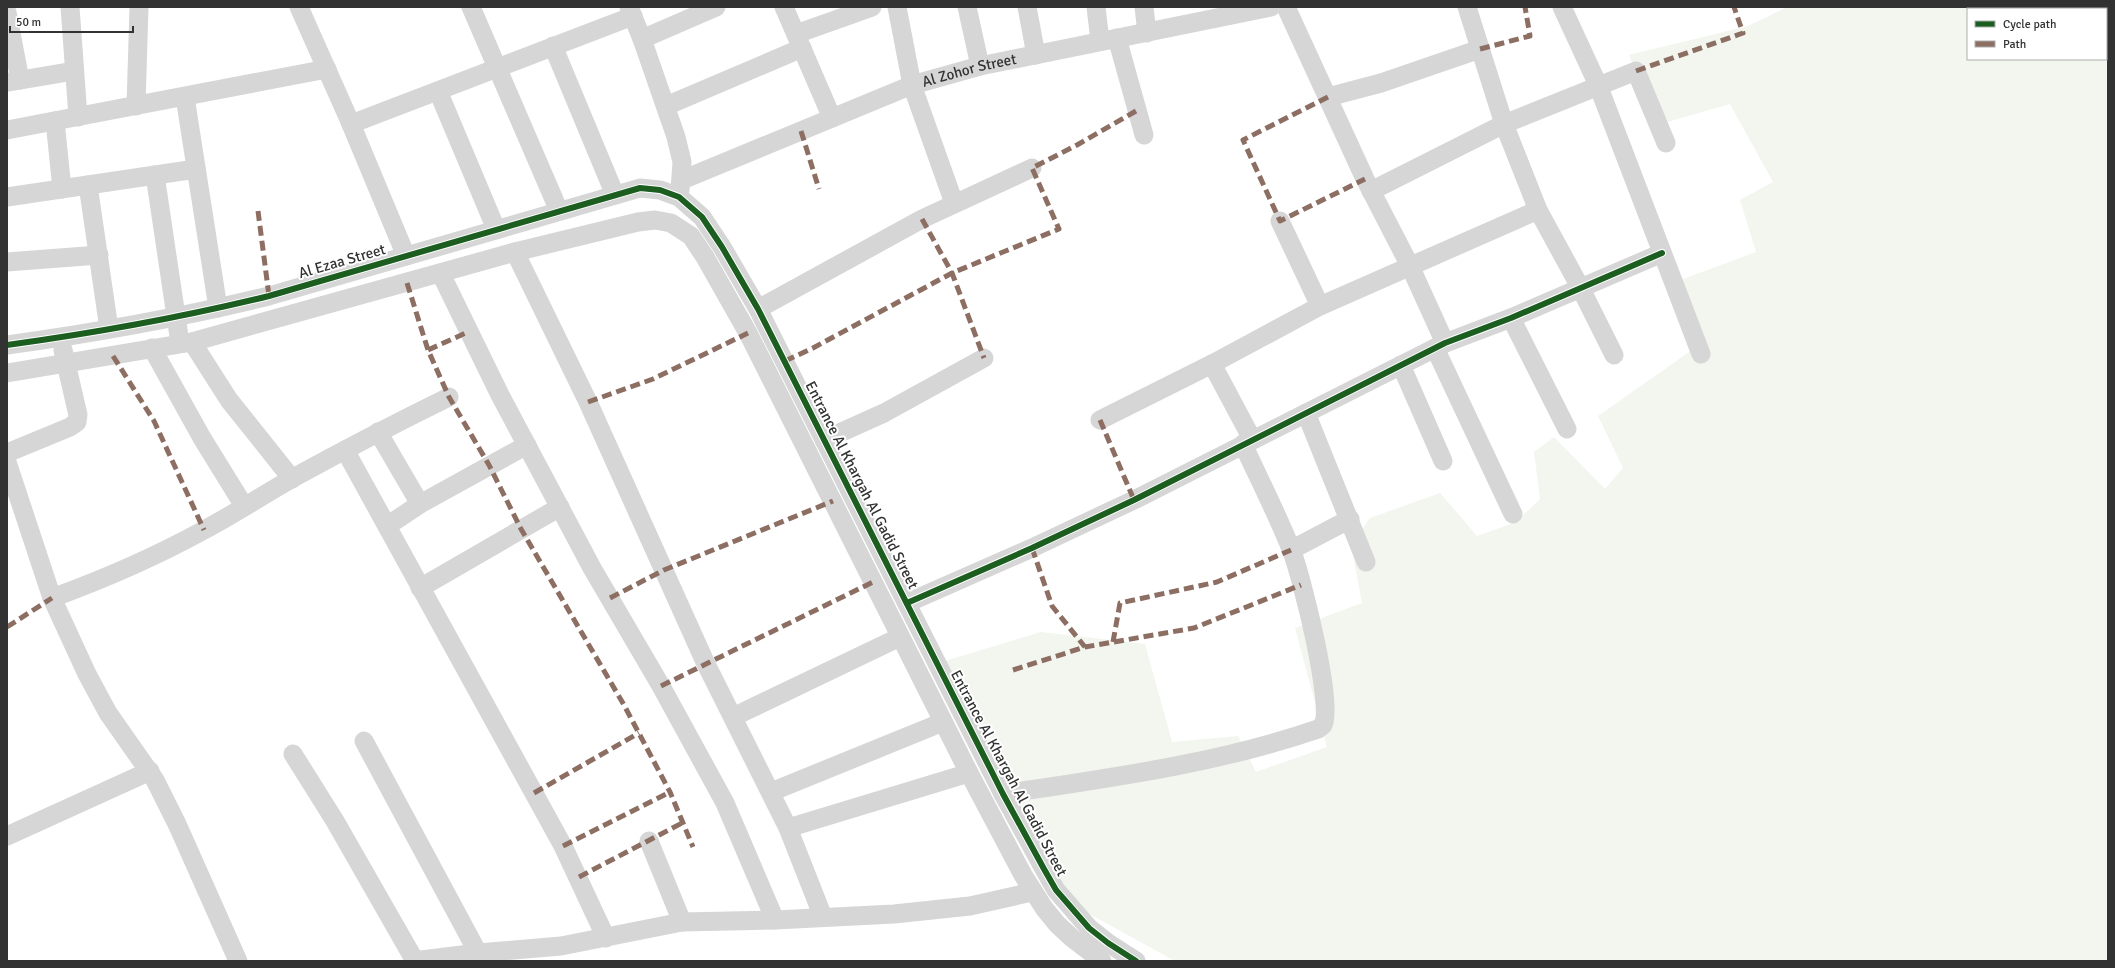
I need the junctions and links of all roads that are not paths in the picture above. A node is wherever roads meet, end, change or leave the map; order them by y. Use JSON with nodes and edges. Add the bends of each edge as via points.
{"nodes":[{"id":1,"x":70,"y":7,"type":"edge"},
{"id":2,"x":139,"y":7,"type":"edge"},
{"id":3,"x":299,"y":7,"type":"edge"},
{"id":4,"x":471,"y":7,"type":"edge"},
{"id":5,"x":716,"y":7,"type":"edge"},
{"id":6,"x":784,"y":7,"type":"edge"},
{"id":7,"x":897,"y":7,"type":"edge"},
{"id":8,"x":967,"y":7,"type":"edge"},
{"id":9,"x":1027,"y":7,"type":"edge"},
{"id":10,"x":1096,"y":7,"type":"edge"},
{"id":11,"x":1144,"y":7,"type":"edge"},
{"id":12,"x":1271,"y":7,"type":"edge"},
{"id":13,"x":1286,"y":7,"type":"edge"},
{"id":14,"x":1467,"y":7,"type":"edge"},
{"id":15,"x":1562,"y":7,"type":"edge"},
{"id":16,"x":861,"y":9,"type":"edge"},
{"id":17,"x":631,"y":11,"type":"edge"},
{"id":18,"x":7,"y":12,"type":"edge"},
{"id":19,"x":1215,"y":13,"type":"edge"},
{"id":20,"x":1147,"y":33,"type":"junction"},
{"id":21,"x":642,"y":39,"type":"junction"},
{"id":22,"x":1109,"y":39,"type":"junction"},
{"id":23,"x":799,"y":41,"type":"junction"},
{"id":24,"x":553,"y":46,"type":"junction"},
{"id":25,"x":1480,"y":49,"type":"junction"},
{"id":26,"x":1036,"y":55,"type":"junction"},
{"id":27,"x":980,"y":66,"type":"junction"},
{"id":28,"x":497,"y":68,"type":"junction"},
{"id":29,"x":327,"y":69,"type":"junction"},
{"id":30,"x":74,"y":70,"type":"junction"},
{"id":31,"x":14,"y":81,"type":"edge"},
{"id":32,"x":912,"y":85,"type":"junction"},
{"id":33,"x":1598,"y":85,"type":"junction"},
{"id":34,"x":438,"y":91,"type":"junction"},
{"id":35,"x":185,"y":97,"type":"junction"},
{"id":36,"x":1328,"y":98,"type":"junction"},
{"id":37,"x":136,"y":106,"type":"junction"},
{"id":38,"x":666,"y":106,"type":"junction"},
{"id":39,"x":78,"y":117,"type":"junction"},
{"id":40,"x":832,"y":118,"type":"junction"},
{"id":41,"x":55,"y":121,"type":"junction"},
{"id":42,"x":351,"y":124,"type":"junction"},
{"id":43,"x":1504,"y":124,"type":"junction"},
{"id":44,"x":7,"y":130,"type":"edge"},
{"id":45,"x":1144,"y":135,"type":"dead end"},
{"id":46,"x":1666,"y":143,"type":"dead end"},
{"id":47,"x":1032,"y":168,"type":"dead end"},
{"id":48,"x":196,"y":169,"type":"junction"},
{"id":49,"x":155,"y":175,"type":"junction"},
{"id":50,"x":88,"y":185,"type":"junction"},
{"id":51,"x":62,"y":189,"type":"junction"},
{"id":52,"x":680,"y":189,"type":"junction"},
{"id":53,"x":1371,"y":191,"type":"junction"},
{"id":54,"x":616,"y":195,"type":"junction"},
{"id":55,"x":7,"y":197,"type":"edge"},
{"id":56,"x":954,"y":203,"type":"junction"},
{"id":57,"x":1538,"y":210,"type":"junction"},
{"id":58,"x":559,"y":211,"type":"junction"},
{"id":59,"x":1280,"y":221,"type":"dead end"},
{"id":60,"x":671,"y":223,"type":"junction"},
{"id":61,"x":496,"y":229,"type":"junction"},
{"id":62,"x":514,"y":252,"type":"junction"},
{"id":63,"x":1662,"y":253,"type":"junction"},
{"id":64,"x":99,"y":255,"type":"junction"},
{"id":65,"x":406,"y":256,"type":"junction"},
{"id":66,"x":7,"y":262,"type":"edge"},
{"id":67,"x":1410,"y":266,"type":"junction"},
{"id":68,"x":441,"y":274,"type":"junction"},
{"id":69,"x":1580,"y":287,"type":"junction"},
{"id":70,"x":1320,"y":306,"type":"junction"},
{"id":71,"x":218,"y":308,"type":"junction"},
{"id":72,"x":758,"y":309,"type":"junction"},
{"id":73,"x":175,"y":315,"type":"junction"},
{"id":74,"x":1511,"y":318,"type":"junction"},
{"id":75,"x":109,"y":329,"type":"junction"},
{"id":76,"x":60,"y":337,"type":"junction"},
{"id":77,"x":186,"y":343,"type":"junction"},
{"id":78,"x":7,"y":345,"type":"edge"},
{"id":79,"x":1440,"y":346,"type":"junction"},
{"id":80,"x":152,"y":348,"type":"junction"},
{"id":81,"x":1701,"y":354,"type":"dead end"},
{"id":82,"x":1614,"y":355,"type":"dead end"},
{"id":83,"x":984,"y":358,"type":"dead end"},
{"id":84,"x":64,"y":363,"type":"junction"},
{"id":85,"x":1212,"y":364,"type":"junction"},
{"id":86,"x":1402,"y":365,"type":"junction"},
{"id":87,"x":7,"y":373,"type":"edge"},
{"id":88,"x":449,"y":397,"type":"dead end"},
{"id":89,"x":1306,"y":413,"type":"junction"},
{"id":90,"x":1100,"y":420,"type":"dead end"},
{"id":91,"x":1567,"y":429,"type":"dead end"},
{"id":92,"x":378,"y":432,"type":"junction"},
{"id":93,"x":824,"y":440,"type":"junction"},
{"id":94,"x":1248,"y":442,"type":"junction"},
{"id":95,"x":527,"y":445,"type":"junction"},
{"id":96,"x":345,"y":450,"type":"junction"},
{"id":97,"x":7,"y":453,"type":"edge"},
{"id":98,"x":1443,"y":461,"type":"dead end"},
{"id":99,"x":7,"y":462,"type":"edge"},
{"id":100,"x":292,"y":479,"type":"junction"},
{"id":101,"x":420,"y":504,"type":"junction"},
{"id":102,"x":244,"y":506,"type":"junction"},
{"id":103,"x":560,"y":507,"type":"junction"},
{"id":104,"x":1513,"y":514,"type":"dead end"},
{"id":105,"x":1350,"y":519,"type":"junction"},
{"id":106,"x":387,"y":526,"type":"junction"},
{"id":107,"x":1291,"y":550,"type":"junction"},
{"id":108,"x":1366,"y":562,"type":"dead end"},
{"id":109,"x":420,"y":588,"type":"junction"},
{"id":110,"x":52,"y":598,"type":"junction"},
{"id":111,"x":907,"y":603,"type":"junction"},
{"id":112,"x":900,"y":637,"type":"junction"},
{"id":113,"x":733,"y":717,"type":"junction"},
{"id":114,"x":943,"y":722,"type":"junction"},
{"id":115,"x":364,"y":741,"type":"dead end"},
{"id":116,"x":292,"y":754,"type":"dead end"},
{"id":117,"x":150,"y":771,"type":"junction"},
{"id":118,"x":969,"y":773,"type":"junction"},
{"id":119,"x":771,"y":792,"type":"junction"},
{"id":120,"x":1003,"y":794,"type":"junction"},
{"id":121,"x":788,"y":828,"type":"junction"},
{"id":122,"x":7,"y":836,"type":"edge"},
{"id":123,"x":649,"y":841,"type":"dead end"},
{"id":124,"x":1032,"y":892,"type":"junction"},
{"id":125,"x":823,"y":917,"type":"junction"},
{"id":126,"x":775,"y":920,"type":"junction"},
{"id":127,"x":682,"y":922,"type":"junction"},
{"id":128,"x":606,"y":938,"type":"junction"},
{"id":129,"x":478,"y":953,"type":"junction"},
{"id":130,"x":238,"y":961,"type":"edge"},
{"id":131,"x":414,"y":961,"type":"edge"},
{"id":132,"x":1102,"y":961,"type":"edge"},
{"id":133,"x":1136,"y":961,"type":"edge"}],
"edges":[{"from":1,"to":30,"type":"street"},
{"from":2,"to":37,"type":"street"},
{"from":3,"to":29,"type":"street"},
{"from":4,"to":28,"type":"street"},
{"from":5,"to":21,"type":"street"},
{"from":6,"to":23,"type":"street"},
{"from":7,"to":32,"type":"street"},
{"from":8,"to":27,"type":"street"},
{"from":9,"to":26,"type":"street"},
{"from":10,"to":22,"type":"street"},
{"from":11,"to":20,"type":"street"},
{"from":12,"to":19,"type":"street","name":"Al Zohor Street"},
{"from":13,"to":36,"type":"street"},
{"from":14,"to":25,"type":"street"},
{"from":15,"to":33,"type":"street"},
{"from":16,"to":23,"type":"street"},
{"from":17,"to":21,"type":"street"},
{"from":17,"to":24,"type":"street"},
{"from":18,"to":31,"type":"street"},
{"from":19,"to":20,"type":"street","name":"Al Zohor Street"},
{"from":20,"to":22,"type":"street","name":"Al Zohor Street"},
{"from":21,"to":38,"type":"street"},
{"from":22,"to":26,"type":"street","name":"Al Zohor Street"},
{"from":22,"to":45,"type":"street"},
{"from":23,"to":38,"type":"street"},
{"from":23,"to":40,"type":"street"},
{"from":24,"to":28,"type":"street"},
{"from":24,"to":54,"type":"street"},
{"from":25,"to":36,"type":"street"},
{"from":25,"to":43,"type":"street"},
{"from":26,"to":27,"type":"street","name":"Al Zohor Street"},
{"from":27,"to":32,"type":"street","name":"Al Zohor Street"},
{"from":28,"to":34,"type":"street"},
{"from":28,"to":58,"type":"street"},
{"from":29,"to":35,"type":"street"},
{"from":29,"to":42,"type":"street"},
{"from":30,"to":31,"type":"street"},
{"from":30,"to":39,"type":"street"},
{"from":32,"to":40,"type":"street","name":"Al Zohor Street"},
{"from":32,"to":56,"type":"street"},
{"from":33,"to":43,"type":"street"},
{"from":33,"to":46,"type":"street","via":[[1636,71]]},
{"from":33,"to":63,"type":"street"},
{"from":34,"to":42,"type":"street"},
{"from":34,"to":61,"type":"street"},
{"from":35,"to":37,"type":"street"},
{"from":35,"to":48,"type":"street"},
{"from":36,"to":53,"type":"street"},
{"from":37,"to":39,"type":"street"},
{"from":38,"to":52,"type":"street","via":[[682,162]]},
{"from":39,"to":41,"type":"street"},
{"from":40,"to":52,"type":"street","name":"Al Zohor Street"},
{"from":41,"to":44,"type":"street"},
{"from":41,"to":51,"type":"street"},
{"from":42,"to":65,"type":"street"},
{"from":43,"to":53,"type":"street"},
{"from":43,"to":57,"type":"street"},
{"from":47,"to":56,"type":"street"},
{"from":48,"to":49,"type":"street"},
{"from":48,"to":71,"type":"street"},
{"from":49,"to":50,"type":"street"},
{"from":49,"to":73,"type":"street"},
{"from":50,"to":51,"type":"street"},
{"from":50,"to":64,"type":"street"},
{"from":51,"to":55,"type":"street"},
{"from":52,"to":54,"type":"street","name":"Al Ezaa Street","via":[[640,188]]},
{"from":52,"to":60,"type":"street"},
{"from":52,"to":72,"type":"street","name":"Entrance Al Khargah Al Gadid Street","via":[[702,217]]},
{"from":53,"to":67,"type":"street"},
{"from":54,"to":58,"type":"street","name":"Al Ezaa Street"},
{"from":56,"to":72,"type":"street"},
{"from":57,"to":67,"type":"street"},
{"from":57,"to":69,"type":"street"},
{"from":58,"to":61,"type":"street","name":"Al Ezaa Street"},
{"from":59,"to":70,"type":"street"},
{"from":60,"to":62,"type":"street","via":[[655,220],[638,222]]},
{"from":60,"to":112,"type":"street","via":[[691,236],[748,333]]},
{"from":61,"to":65,"type":"street","name":"Al Ezaa Street"},
{"from":62,"to":68,"type":"street"},
{"from":62,"to":113,"type":"street","via":[[588,402],[706,664]]},
{"from":63,"to":69,"type":"street"},
{"from":63,"to":81,"type":"street"},
{"from":64,"to":66,"type":"street"},
{"from":64,"to":75,"type":"street"},
{"from":65,"to":71,"type":"street","name":"Al Ezaa Street"},
{"from":67,"to":70,"type":"street"},
{"from":67,"to":79,"type":"street"},
{"from":68,"to":77,"type":"street"},
{"from":68,"to":95,"type":"street","via":[[471,339]]},
{"from":69,"to":74,"type":"street"},
{"from":69,"to":82,"type":"street"},
{"from":70,"to":85,"type":"street"},
{"from":71,"to":73,"type":"street","name":"Al Ezaa Street"},
{"from":72,"to":93,"type":"street","name":"Entrance Al Khargah Al Gadid Street"},
{"from":73,"to":75,"type":"street","name":"Al Ezaa Street"},
{"from":73,"to":77,"type":"street"},
{"from":74,"to":79,"type":"street"},
{"from":74,"to":91,"type":"street"},
{"from":75,"to":76,"type":"street","name":"Al Ezaa Street"},
{"from":76,"to":78,"type":"street","name":"Al Ezaa Street"},
{"from":76,"to":84,"type":"street"},
{"from":77,"to":80,"type":"street"},
{"from":77,"to":100,"type":"street"},
{"from":79,"to":86,"type":"street"},
{"from":79,"to":104,"type":"street"},
{"from":80,"to":84,"type":"street"},
{"from":80,"to":102,"type":"street","via":[[202,438]]},
{"from":83,"to":93,"type":"street","via":[[884,413]]},
{"from":84,"to":87,"type":"street"},
{"from":84,"to":97,"type":"street","via":[[78,415],[77,422]]},
{"from":85,"to":90,"type":"street"},
{"from":85,"to":94,"type":"street"},
{"from":86,"to":89,"type":"street"},
{"from":86,"to":98,"type":"street"},
{"from":88,"to":92,"type":"street"},
{"from":89,"to":94,"type":"street"},
{"from":89,"to":105,"type":"street"},
{"from":92,"to":96,"type":"street"},
{"from":92,"to":101,"type":"street"},
{"from":93,"to":111,"type":"street","name":"Entrance Al Khargah Al Gadid Street"},
{"from":94,"to":107,"type":"street"},
{"from":94,"to":111,"type":"street","via":[[1039,545]]},
{"from":95,"to":101,"type":"street"},
{"from":95,"to":103,"type":"street"},
{"from":96,"to":100,"type":"street"},
{"from":96,"to":106,"type":"street"},
{"from":99,"to":110,"type":"street"},
{"from":100,"to":102,"type":"street"},
{"from":101,"to":106,"type":"street"},
{"from":102,"to":110,"type":"street","via":[[156,554]]},
{"from":103,"to":109,"type":"street"},
{"from":103,"to":126,"type":"street","via":[[725,803]]},
{"from":105,"to":107,"type":"street"},
{"from":105,"to":108,"type":"street"},
{"from":106,"to":109,"type":"street"},
{"from":107,"to":120,"type":"street","via":[[1312,630],[1323,687],[1326,712],[1323,725],[1293,737],[1238,753],[1161,769]]},
{"from":109,"to":128,"type":"street","via":[[562,846]]},
{"from":110,"to":117,"type":"street","via":[[108,713]]},
{"from":111,"to":120,"type":"street","name":"Entrance Al Khargah Al Gadid Street"},
{"from":112,"to":113,"type":"street"},
{"from":112,"to":114,"type":"street"},
{"from":113,"to":119,"type":"street"},
{"from":114,"to":118,"type":"street"},
{"from":114,"to":119,"type":"street"},
{"from":115,"to":129,"type":"street"},
{"from":116,"to":131,"type":"street","via":[[335,821]]},
{"from":117,"to":122,"type":"street"},
{"from":117,"to":130,"type":"street","via":[[177,824]]},
{"from":118,"to":121,"type":"street"},
{"from":118,"to":124,"type":"street"},
{"from":119,"to":121,"type":"street"},
{"from":120,"to":133,"type":"street","name":"Entrance Al Khargah Al Gadid Street","via":[[1056,890],[1071,910],[1108,943]]},
{"from":121,"to":125,"type":"street"},
{"from":123,"to":127,"type":"street"},
{"from":124,"to":125,"type":"street","via":[[970,906],[894,914]]},
{"from":124,"to":132,"type":"street","via":[[1067,934]]},
{"from":125,"to":126,"type":"street"},
{"from":126,"to":127,"type":"street"},
{"from":127,"to":128,"type":"street"},
{"from":128,"to":129,"type":"street","via":[[562,946]]},
{"from":129,"to":131,"type":"street"}]}
